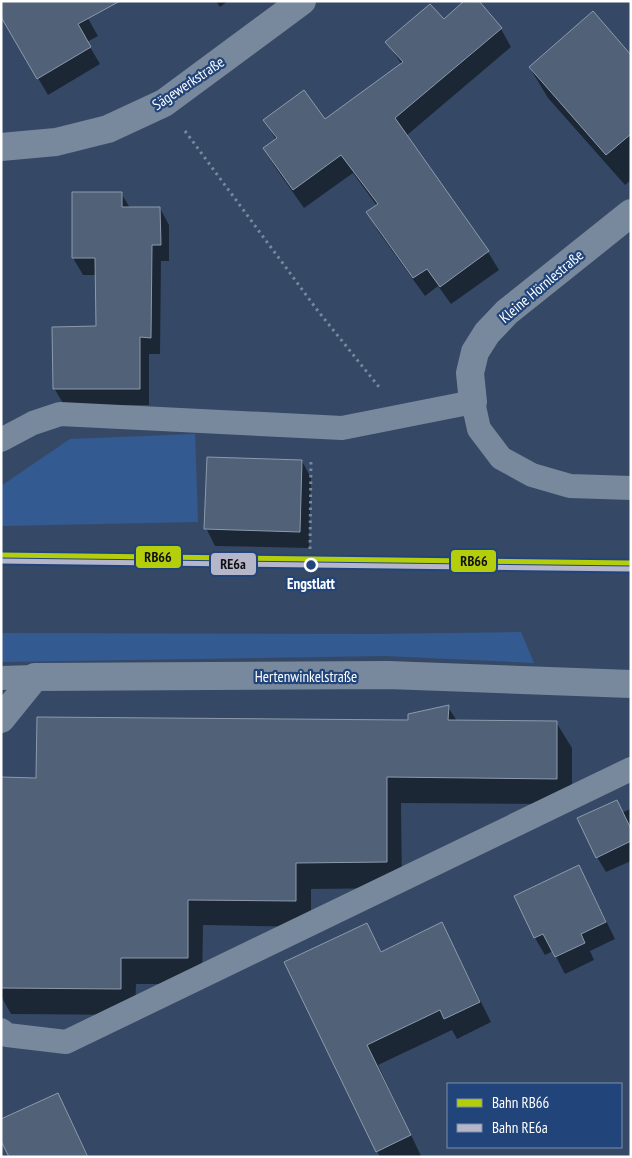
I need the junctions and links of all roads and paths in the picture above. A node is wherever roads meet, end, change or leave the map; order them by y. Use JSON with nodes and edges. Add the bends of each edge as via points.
{"nodes":[{"id":1,"x":302,"y":1,"type":"edge"},
{"id":2,"x":164,"y":103,"type":"junction"},
{"id":3,"x":1,"y":147,"type":"edge"},
{"id":4,"x":631,"y":213,"type":"edge"},
{"id":5,"x":473,"y":402,"type":"junction"},
{"id":6,"x":401,"y":415,"type":"junction"},
{"id":7,"x":1,"y":440,"type":"edge"},
{"id":8,"x":311,"y":468,"type":"dead end"},
{"id":9,"x":631,"y":488,"type":"edge"},
{"id":10,"x":310,"y":548,"type":"dead end"},
{"id":11,"x":35,"y":677,"type":"junction"},
{"id":12,"x":1,"y":678,"type":"edge"},
{"id":13,"x":631,"y":684,"type":"edge"},
{"id":14,"x":1,"y":719,"type":"edge"},
{"id":15,"x":631,"y":769,"type":"edge"},
{"id":16,"x":1,"y":1030,"type":"edge"}],
"edges":[{"from":1,"to":2,"type":"street","name":"Sägewerkstraße"},
{"from":2,"to":3,"type":"street","name":"Sägewerkstraße","via":[[108,129],[56,142]]},
{"from":2,"to":6,"type":"path","via":[[318,311]]},
{"from":4,"to":5,"type":"street","name":"Kleine Hörnlestraße","via":[[507,312],[487,333],[476,352],[470,374]]},
{"from":5,"to":6,"type":"lane"},
{"from":5,"to":9,"type":"lane","via":[[479,429],[501,458],[532,475],[570,486]]},
{"from":6,"to":7,"type":"lane","via":[[342,428],[60,414],[33,423]]},
{"from":8,"to":10,"type":"path"},
{"from":11,"to":12,"type":"lane"},
{"from":11,"to":13,"type":"street","name":"Hertenwinkelstraße","via":[[388,675]]},
{"from":11,"to":14,"type":"street"},
{"from":15,"to":16,"type":"lane","via":[[66,1042],[7,1035]]}]}
